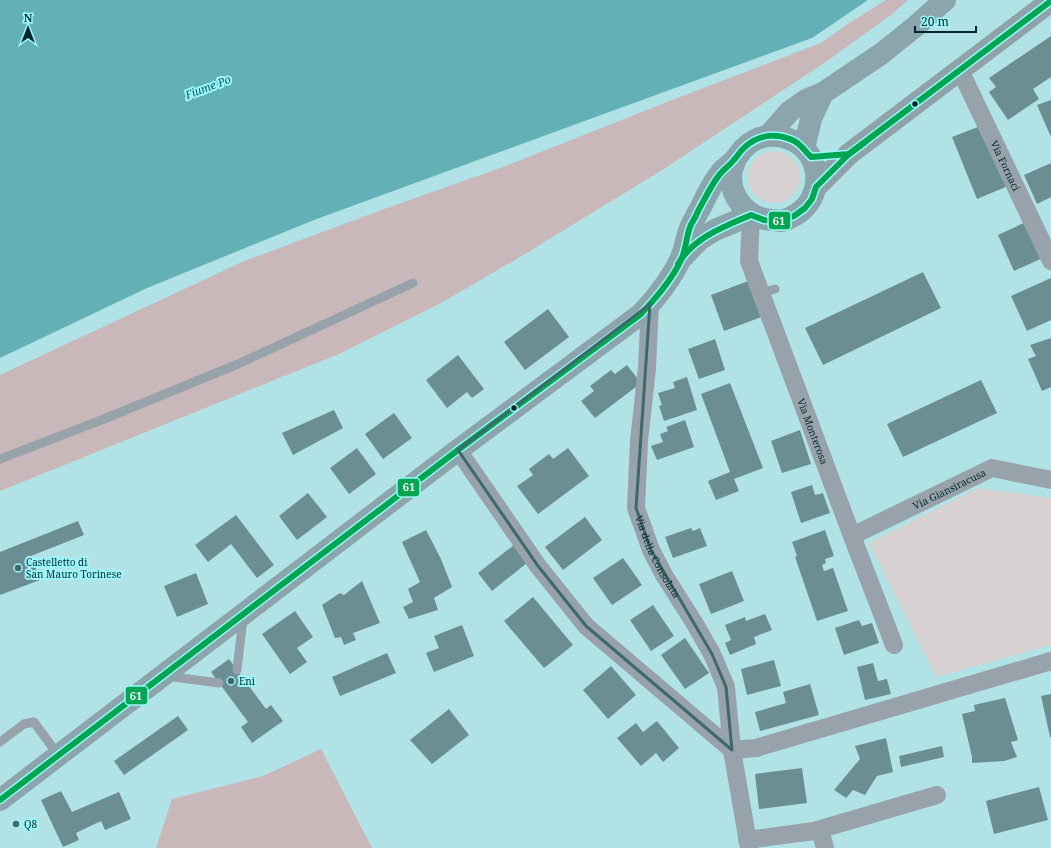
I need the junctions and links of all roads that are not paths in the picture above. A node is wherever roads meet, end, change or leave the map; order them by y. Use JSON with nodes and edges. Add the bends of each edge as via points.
{"nodes":[{"id":1,"x":945,"y":0,"type":"edge"},
{"id":2,"x":1051,"y":2,"type":"edge"},
{"id":3,"x":960,"y":70,"type":"junction"},
{"id":4,"x":823,"y":93,"type":"junction"},
{"id":5,"x":768,"y":136,"type":"junction"},
{"id":6,"x":808,"y":152,"type":"junction"},
{"id":7,"x":849,"y":154,"type":"junction"},
{"id":8,"x":736,"y":159,"type":"junction"},
{"id":9,"x":816,"y":188,"type":"junction"},
{"id":10,"x":751,"y":215,"type":"junction"},
{"id":11,"x":681,"y":259,"type":"junction"},
{"id":12,"x":1051,"y":261,"type":"edge"},
{"id":13,"x":413,"y":284,"type":"dead end"},
{"id":14,"x":650,"y":304,"type":"junction"},
{"id":15,"x":458,"y":450,"type":"junction"},
{"id":16,"x":0,"y":459,"type":"edge"},
{"id":17,"x":1051,"y":480,"type":"edge"},
{"id":18,"x":852,"y":536,"type":"junction"},
{"id":19,"x":244,"y":614,"type":"junction"},
{"id":20,"x":894,"y":645,"type":"dead end"},
{"id":21,"x":1051,"y":661,"type":"edge"},
{"id":22,"x":237,"y":670,"type":"dead end"},
{"id":23,"x":163,"y":675,"type":"junction"},
{"id":24,"x":219,"y":683,"type":"dead end"},
{"id":25,"x":0,"y":742,"type":"edge"},
{"id":26,"x":732,"y":750,"type":"junction"},
{"id":27,"x":58,"y":755,"type":"junction"},
{"id":28,"x":938,"y":795,"type":"dead end"},
{"id":29,"x":0,"y":800,"type":"edge"},
{"id":30,"x":820,"y":830,"type":"junction"},
{"id":31,"x":748,"y":844,"type":"edge"},
{"id":32,"x":825,"y":848,"type":"edge"}],
"edges":[{"from":1,"to":4,"type":"main road","via":[[880,54]]},
{"from":2,"to":3,"type":"street"},
{"from":3,"to":7,"type":"street"},
{"from":3,"to":12,"type":"street","name":"Via Fornaci"},
{"from":4,"to":5,"type":"main road","via":[[790,111]]},
{"from":4,"to":6,"type":"main road","via":[[811,119]]},
{"from":5,"to":6,"type":"main road","via":[[782,136],[794,141]]},
{"from":5,"to":8,"type":"main road","via":[[754,141],[743,149]]},
{"from":6,"to":7,"type":"street"},
{"from":6,"to":9,"type":"main road","via":[[816,170]]},
{"from":7,"to":9,"type":"street"},
{"from":8,"to":10,"type":"main road","via":[[731,184],[741,206]]},
{"from":8,"to":11,"type":"main road","via":[[723,170],[712,185],[690,227]]},
{"from":9,"to":10,"type":"main road","via":[[805,208],[794,216],[781,221],[764,220]]},
{"from":10,"to":11,"type":"main road","via":[[715,230],[699,240]]},
{"from":10,"to":18,"type":"street","name":"Via Monterosa","via":[[749,261],[768,291]]},
{"from":11,"to":14,"type":"main road"},
{"from":13,"to":16,"type":"lane","via":[[238,364]]},
{"from":14,"to":15,"type":"main road","via":[[641,314]]},
{"from":14,"to":26,"type":"street","name":"Via della Consolata","via":[[636,508],[654,557],[712,654],[726,687]]},
{"from":15,"to":19,"type":"main road"},
{"from":15,"to":26,"type":"street","via":[[538,566],[586,626]]},
{"from":17,"to":18,"type":"street","name":"Via Giansiracusa","via":[[992,468]]},
{"from":18,"to":20,"type":"street","name":"Via Monterosa"},
{"from":19,"to":22,"type":"lane"},
{"from":19,"to":23,"type":"main road"},
{"from":21,"to":26,"type":"street","via":[[756,748]]},
{"from":23,"to":24,"type":"lane"},
{"from":23,"to":27,"type":"main road"},
{"from":25,"to":27,"type":"lane","via":[[24,724],[34,722]]},
{"from":26,"to":31,"type":"street","name":"Via della Consolata"},
{"from":27,"to":29,"type":"main road"},
{"from":28,"to":30,"type":"street"},
{"from":30,"to":31,"type":"street"},
{"from":30,"to":32,"type":"street"}]}
